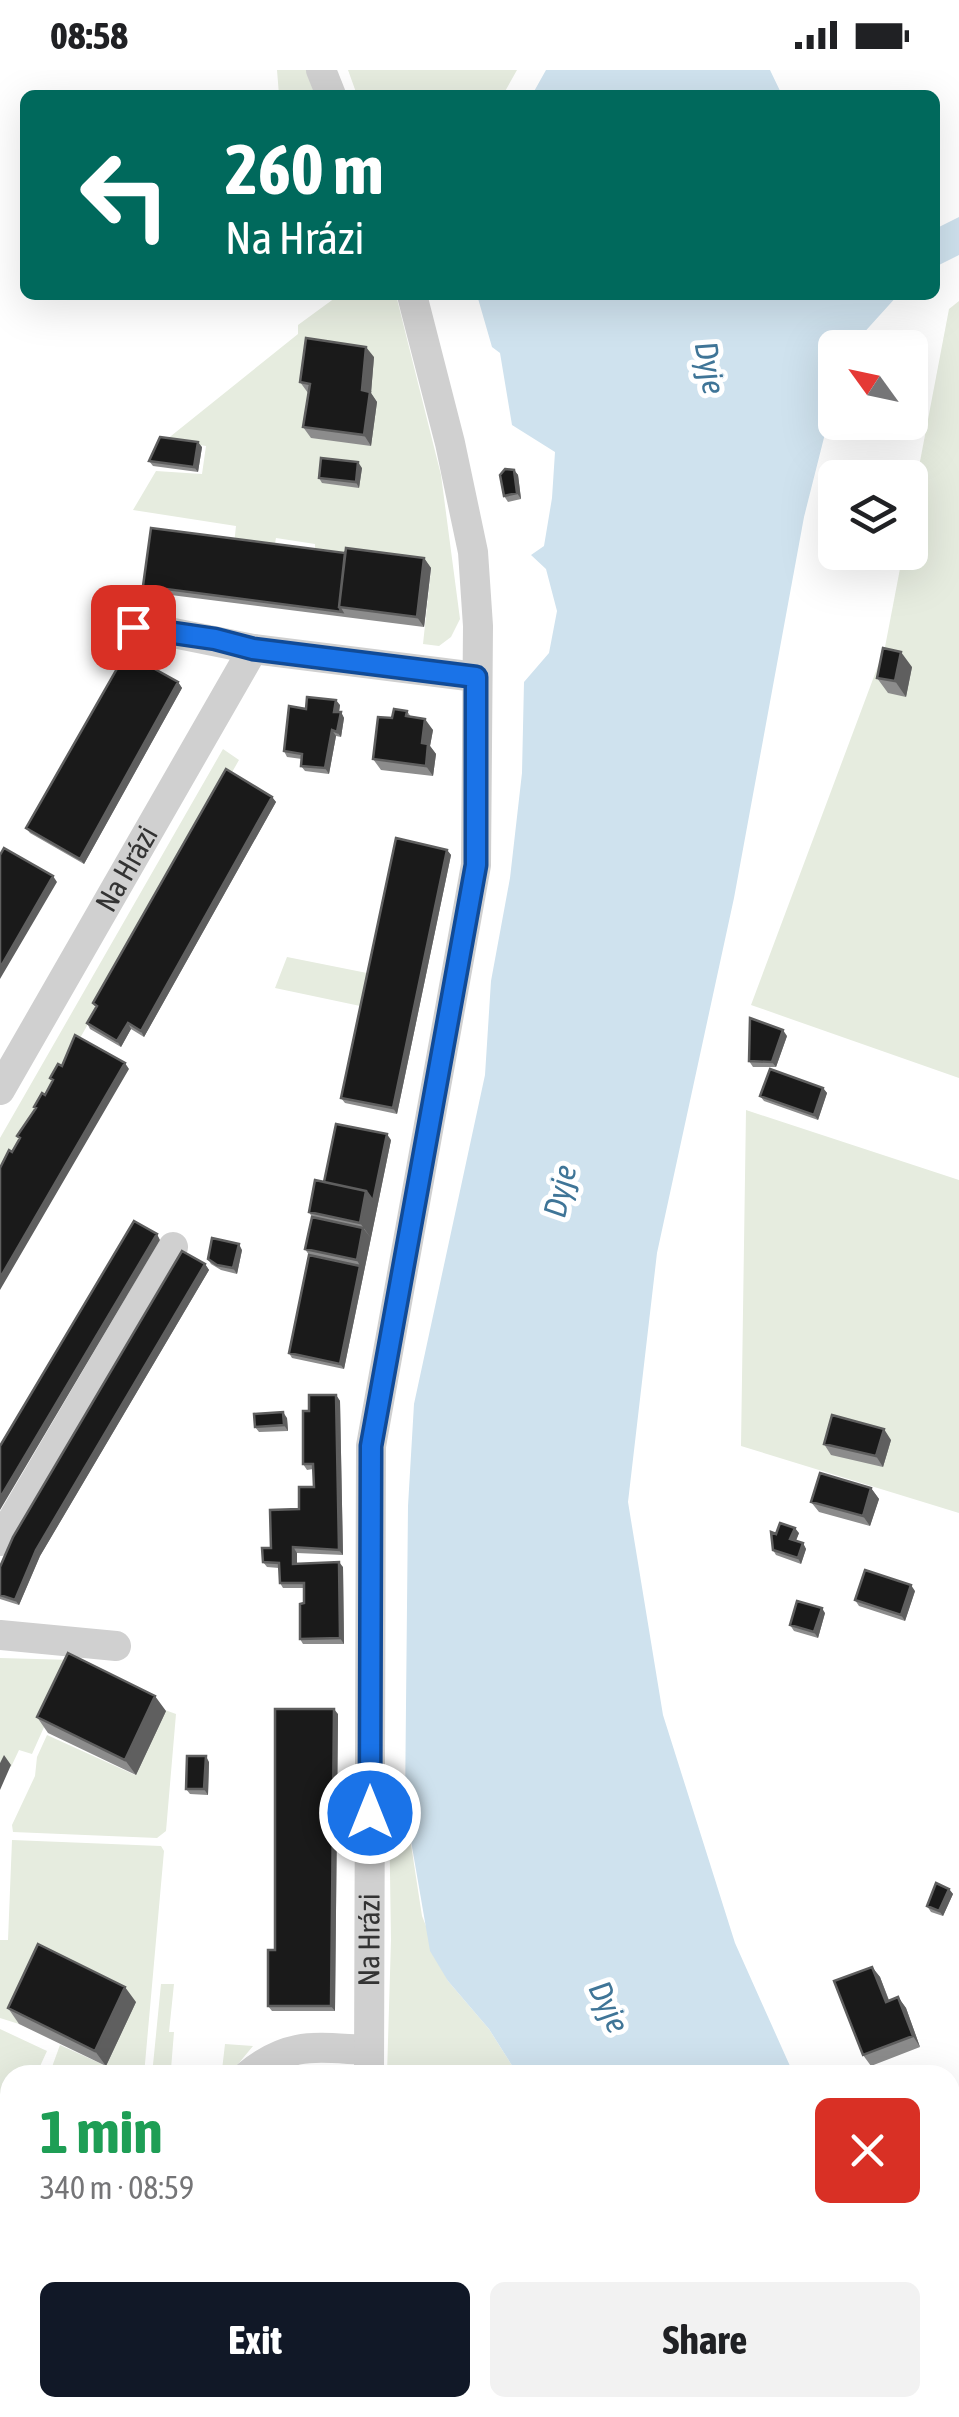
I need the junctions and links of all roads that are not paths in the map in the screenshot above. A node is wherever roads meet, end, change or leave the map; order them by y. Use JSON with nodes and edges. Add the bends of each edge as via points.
{"nodes":[{"id":1,"x":413,"y":300,"type":"edge"},
{"id":2,"x":109,"y":620,"type":"dead end"},
{"id":3,"x":253,"y":649,"type":"junction"},
{"id":4,"x":476,"y":677,"type":"junction"},
{"id":5,"x":0,"y":1090,"type":"edge"},
{"id":6,"x":172,"y":1247,"type":"dead end"},
{"id":7,"x":0,"y":1541,"type":"edge"},
{"id":8,"x":0,"y":1634,"type":"edge"},
{"id":9,"x":116,"y":1646,"type":"dead end"},
{"id":10,"x":369,"y":2062,"type":"edge"},
{"id":11,"x":260,"y":2065,"type":"edge"}],
"edges":[{"from":1,"to":4,"type":"street","name":"Na Hrázi","via":[[472,552]]},
{"from":2,"to":3,"type":"street"},
{"from":3,"to":4,"type":"street"},
{"from":3,"to":5,"type":"street","name":"Na Hrázi"},
{"from":4,"to":10,"type":"street","name":"Na Hrázi","via":[[476,865],[371,1446]]},
{"from":6,"to":7,"type":"street"},
{"from":8,"to":9,"type":"street"},
{"from":10,"to":11,"type":"street","via":[[300,2048]]}]}
